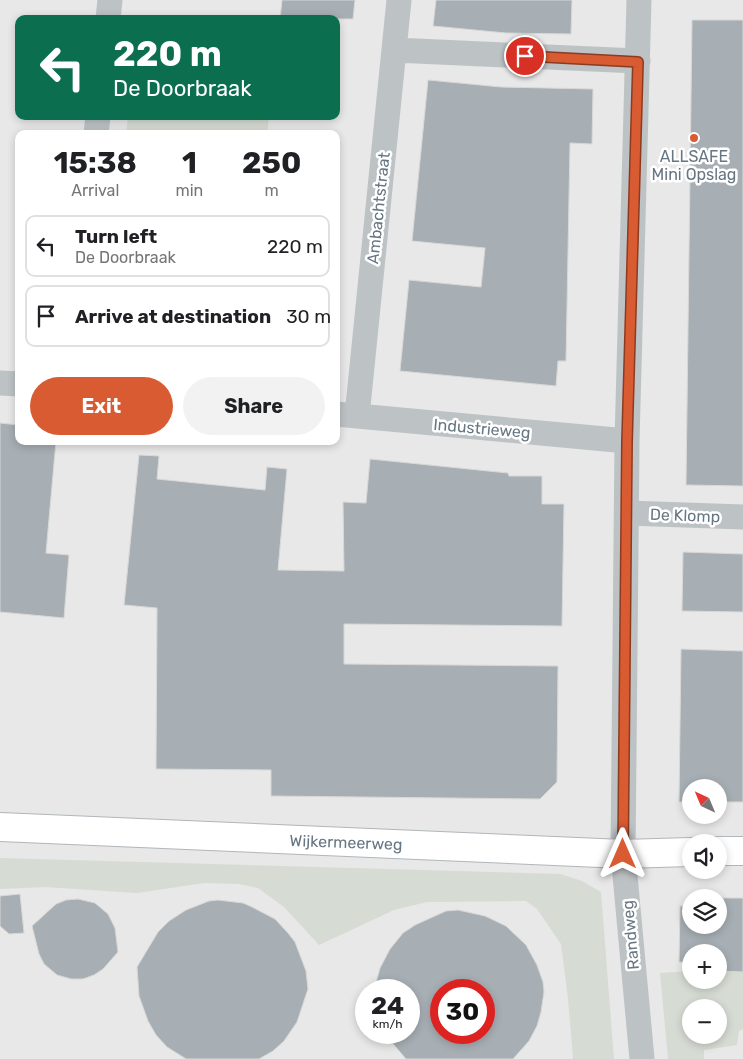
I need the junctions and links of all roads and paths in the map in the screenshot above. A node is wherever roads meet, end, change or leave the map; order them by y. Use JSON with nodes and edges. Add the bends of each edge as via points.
{"nodes":[{"id":1,"x":110,"y":0,"type":"edge"},
{"id":2,"x":399,"y":0,"type":"edge"},
{"id":3,"x":639,"y":0,"type":"edge"},
{"id":4,"x":108,"y":15,"type":"edge"},
{"id":5,"x":394,"y":50,"type":"junction"},
{"id":6,"x":638,"y":62,"type":"junction"},
{"id":7,"x":0,"y":382,"type":"edge"},
{"id":8,"x":15,"y":384,"type":"edge"},
{"id":9,"x":347,"y":415,"type":"edge"},
{"id":10,"x":627,"y":442,"type":"junction"},
{"id":11,"x":627,"y":513,"type":"junction"},
{"id":12,"x":743,"y":517,"type":"edge"},
{"id":13,"x":0,"y":827,"type":"edge"},
{"id":14,"x":727,"y":851,"type":"edge"},
{"id":15,"x":743,"y":851,"type":"edge"},
{"id":16,"x":682,"y":852,"type":"edge"},
{"id":17,"x":623,"y":854,"type":"junction"},
{"id":18,"x":642,"y":1059,"type":"edge"}],
"edges":[{"from":1,"to":4,"type":"street"},
{"from":2,"to":5,"type":"street","name":"Ambachtstraat"},
{"from":3,"to":6,"type":"street","name":"Randweg"},
{"from":5,"to":6,"type":"street"},
{"from":5,"to":9,"type":"street","name":"Ambachtstraat"},
{"from":6,"to":10,"type":"street","name":"Randweg"},
{"from":7,"to":8,"type":"street"},
{"from":9,"to":10,"type":"street","name":"Industrieweg"},
{"from":10,"to":11,"type":"street","name":"Randweg"},
{"from":11,"to":12,"type":"street","name":"De Klomp"},
{"from":11,"to":17,"type":"street","name":"Randweg"},
{"from":13,"to":17,"type":"main road","name":"Wijkermeerweg"},
{"from":14,"to":15,"type":"main road"},
{"from":16,"to":17,"type":"main road","name":"Wijkermeerweg"},
{"from":17,"to":18,"type":"street","name":"Randweg"}]}
